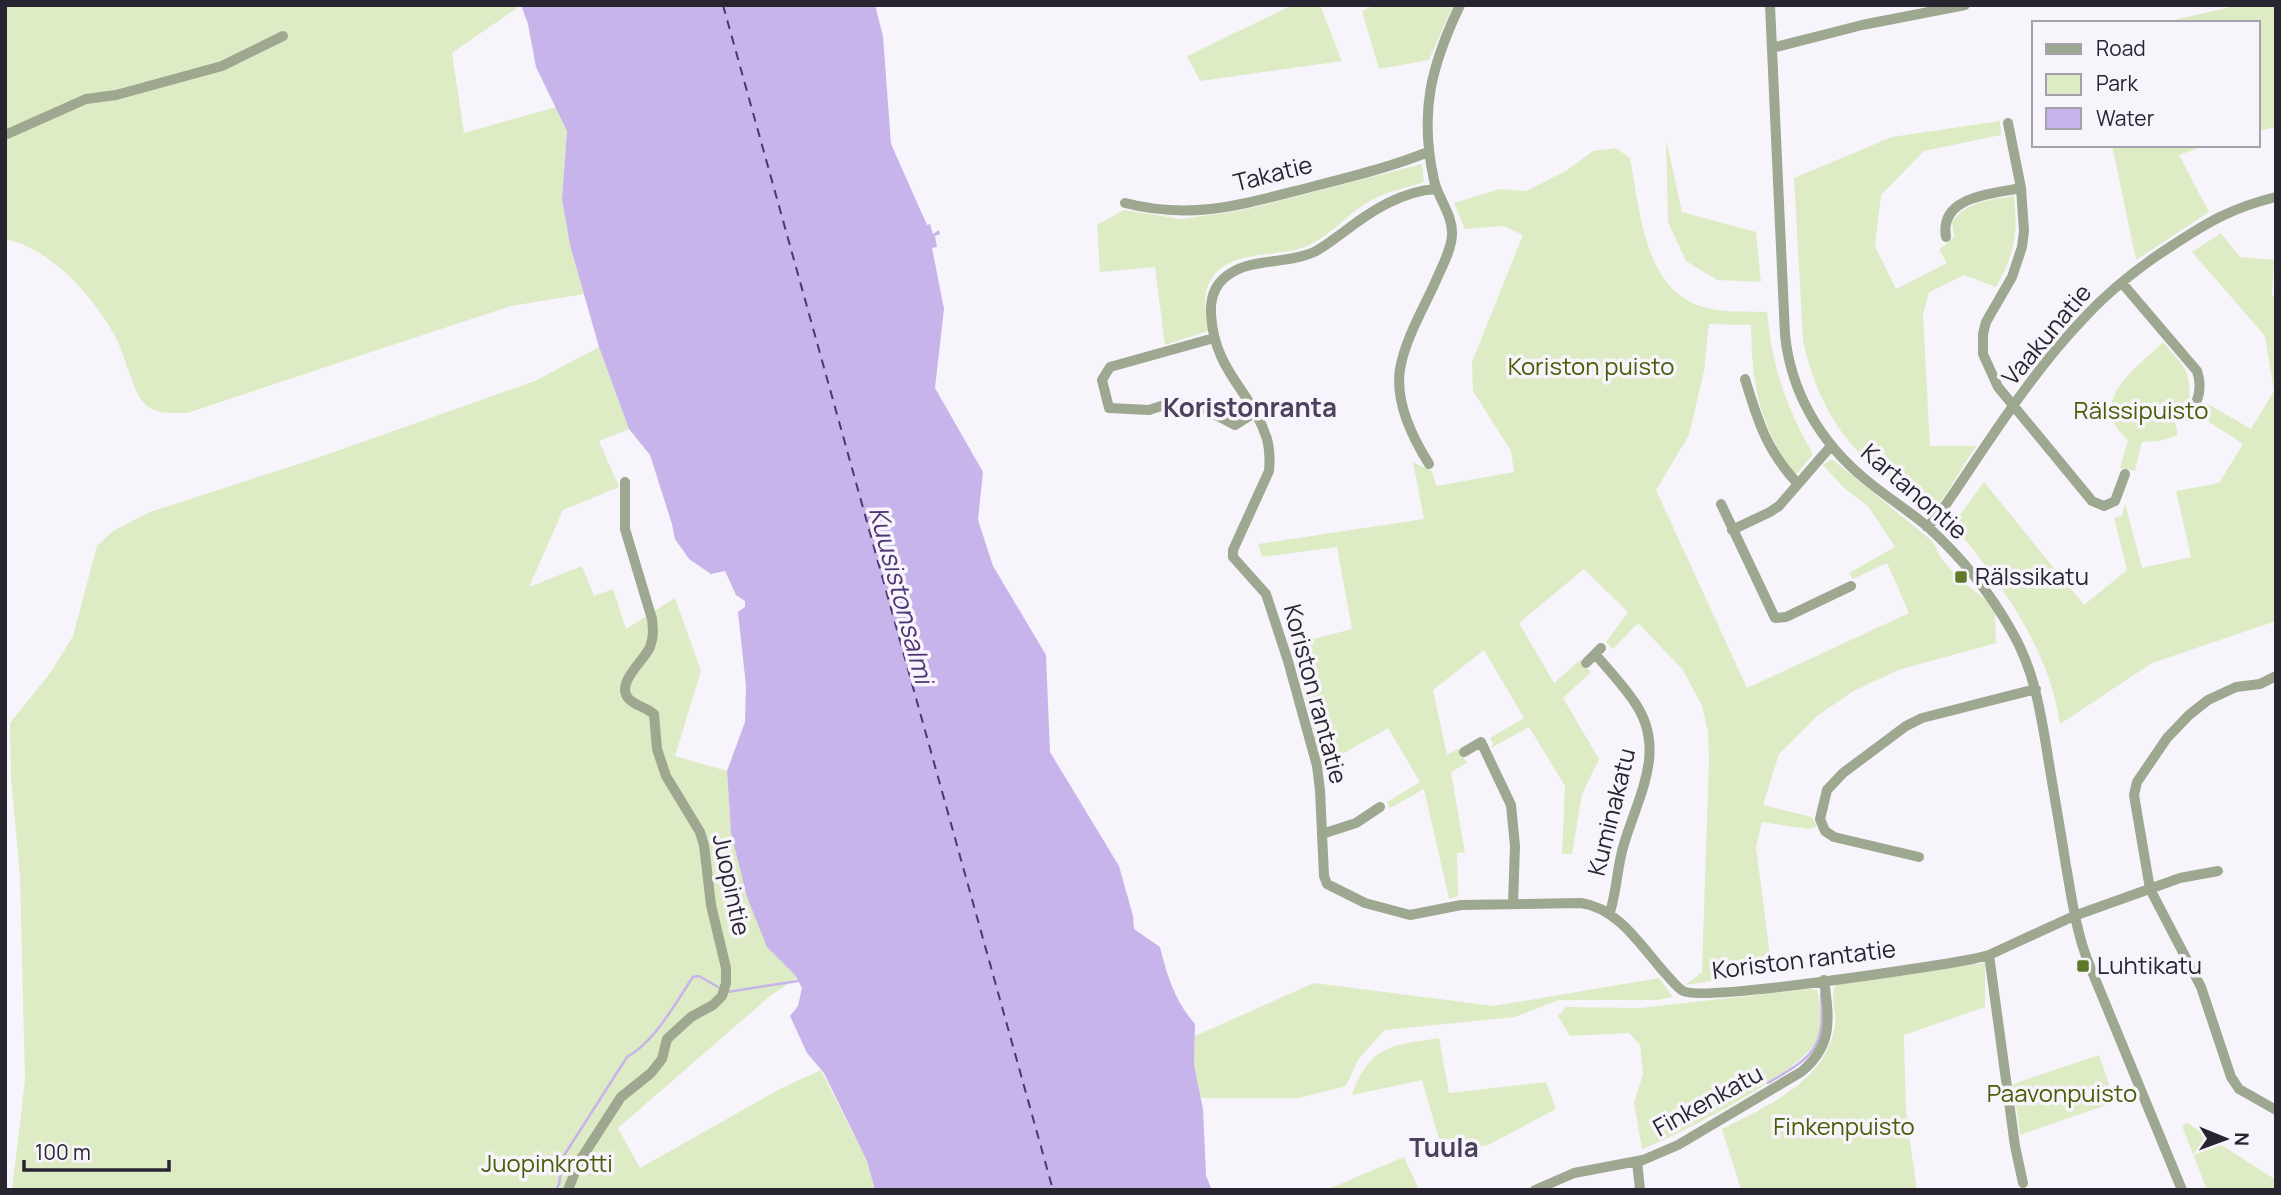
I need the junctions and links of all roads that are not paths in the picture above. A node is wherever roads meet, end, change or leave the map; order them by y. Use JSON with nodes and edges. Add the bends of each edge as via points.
{"nodes":[{"id":1,"x":1460,"y":5,"type":"edge"},
{"id":2,"x":1770,"y":5,"type":"edge"},
{"id":3,"x":1965,"y":5,"type":"edge"},
{"id":4,"x":283,"y":36,"type":"dead end"},
{"id":5,"x":1772,"y":48,"type":"junction"},
{"id":6,"x":2008,"y":123,"type":"dead end"},
{"id":7,"x":5,"y":135,"type":"edge"},
{"id":8,"x":1428,"y":152,"type":"junction"},
{"id":9,"x":2021,"y":188,"type":"junction"},
{"id":10,"x":1436,"y":189,"type":"junction"},
{"id":11,"x":2276,"y":197,"type":"edge"},
{"id":12,"x":1125,"y":203,"type":"dead end"},
{"id":13,"x":1946,"y":237,"type":"dead end"},
{"id":14,"x":2122,"y":283,"type":"junction"},
{"id":15,"x":1213,"y":338,"type":"junction"},
{"id":16,"x":1745,"y":379,"type":"dead end"},
{"id":17,"x":2014,"y":407,"type":"junction"},
{"id":18,"x":1254,"y":413,"type":"junction"},
{"id":19,"x":2188,"y":416,"type":"dead end"},
{"id":20,"x":1831,"y":446,"type":"junction"},
{"id":21,"x":1429,"y":464,"type":"dead end"},
{"id":22,"x":2125,"y":474,"type":"dead end"},
{"id":23,"x":625,"y":482,"type":"dead end"},
{"id":24,"x":1798,"y":484,"type":"junction"},
{"id":25,"x":1721,"y":504,"type":"dead end"},
{"id":26,"x":1927,"y":527,"type":"junction"},
{"id":27,"x":1732,"y":530,"type":"junction"},
{"id":28,"x":1851,"y":586,"type":"dead end"},
{"id":29,"x":1586,"y":663,"type":"dead end"},
{"id":30,"x":2276,"y":676,"type":"edge"},
{"id":31,"x":2036,"y":689,"type":"junction"},
{"id":32,"x":1464,"y":752,"type":"dead end"},
{"id":33,"x":1380,"y":807,"type":"dead end"},
{"id":34,"x":1322,"y":834,"type":"junction"},
{"id":35,"x":1919,"y":857,"type":"dead end"},
{"id":36,"x":2218,"y":871,"type":"dead end"},
{"id":37,"x":2150,"y":889,"type":"junction"},
{"id":38,"x":1513,"y":904,"type":"junction"},
{"id":39,"x":1609,"y":912,"type":"junction"},
{"id":40,"x":2074,"y":916,"type":"junction"},
{"id":41,"x":1989,"y":954,"type":"junction"},
{"id":42,"x":1824,"y":980,"type":"junction"},
{"id":43,"x":2276,"y":1110,"type":"edge"},
{"id":44,"x":1637,"y":1161,"type":"junction"},
{"id":45,"x":2023,"y":1183,"type":"dead end"},
{"id":46,"x":568,"y":1190,"type":"edge"},
{"id":47,"x":1535,"y":1190,"type":"edge"},
{"id":48,"x":1640,"y":1190,"type":"edge"},
{"id":49,"x":2182,"y":1190,"type":"edge"}],
"edges":[{"from":1,"to":8,"type":"street","via":[[1434,68]]},
{"from":2,"to":5,"type":"street","name":"Kartanontie"},
{"from":3,"to":5,"type":"street"},
{"from":4,"to":7,"type":"street","via":[[222,66],[116,96],[86,99]]},
{"from":5,"to":20,"type":"street","name":"Kartanontie","via":[[1787,356],[1803,401]]},
{"from":6,"to":9,"type":"street"},
{"from":8,"to":10,"type":"street"},
{"from":8,"to":12,"type":"street","name":"Takatie","via":[[1392,166],[1212,210],[1149,209]]},
{"from":9,"to":13,"type":"street","via":[[1956,206],[1944,228]]},
{"from":9,"to":17,"type":"street","via":[[2022,247],[1990,312],[1982,344],[1991,374]]},
{"from":10,"to":15,"type":"street","name":"Koriston rantatie","via":[[1374,209],[1314,252],[1232,273],[1212,296]]},
{"from":10,"to":21,"type":"street","via":[[1451,222],[1450,244],[1400,368],[1402,405]]},
{"from":11,"to":14,"type":"street","name":"Vaakunatie","via":[[2211,219]]},
{"from":14,"to":17,"type":"street","name":"Vaakunatie","via":[[2071,332]]},
{"from":14,"to":19,"type":"street","via":[[2197,371],[2200,394]]},
{"from":15,"to":18,"type":"street","name":"Koriston rantatie"},
{"from":15,"to":18,"type":"street","via":[[1110,367],[1102,380],[1109,408],[1149,410],[1170,403],[1199,407],[1235,425]]},
{"from":16,"to":24,"type":"street","via":[[1760,428]]},
{"from":17,"to":22,"type":"street","via":[[2092,501],[2104,506],[2115,501]]},
{"from":17,"to":26,"type":"street","name":"Vaakunatie"},
{"from":18,"to":34,"type":"street","name":"Koriston rantatie","via":[[1266,437],[1269,471],[1233,557],[1263,589],[1276,623],[1317,766]]},
{"from":20,"to":24,"type":"street"},
{"from":20,"to":26,"type":"street","name":"Kartanontie"},
{"from":23,"to":46,"type":"street","name":"Juopintie","via":[[625,529],[654,632],[646,654],[625,684],[625,694],[654,714],[657,749],[666,776],[700,832],[726,983],[722,996],[667,1039],[662,1059],[651,1073],[621,1097],[579,1162]]},
{"from":24,"to":27,"type":"street","via":[[1779,506]]},
{"from":25,"to":27,"type":"street"},
{"from":26,"to":31,"type":"street","name":"Kartanontie","via":[[1991,596],[2022,650]]},
{"from":27,"to":28,"type":"street","via":[[1775,618]]},
{"from":29,"to":39,"type":"street","name":"Kuminakatu","via":[[1598,651],[1645,719],[1651,743]]},
{"from":30,"to":37,"type":"street","via":[[2260,684],[2235,687],[2198,708],[2167,738],[2137,782],[2134,801]]},
{"from":31,"to":35,"type":"street","via":[[1915,721],[1843,773],[1827,790],[1820,812],[1825,831]]},
{"from":31,"to":40,"type":"street","name":"Kartanontie"},
{"from":32,"to":38,"type":"street","via":[[1481,742],[1511,805]]},
{"from":33,"to":34,"type":"street","via":[[1356,824]]},
{"from":34,"to":38,"type":"street","name":"Koriston rantatie","via":[[1327,884],[1365,902],[1409,915],[1454,905]]},
{"from":36,"to":37,"type":"street"},
{"from":37,"to":40,"type":"street"},
{"from":37,"to":43,"type":"street","via":[[2202,987],[2231,1077],[2239,1089]]},
{"from":38,"to":39,"type":"street","name":"Koriston rantatie","via":[[1581,903]]},
{"from":39,"to":42,"type":"street","name":"Koriston rantatie","via":[[1674,984],[1692,994]]},
{"from":40,"to":41,"type":"street","name":"Koriston rantatie"},
{"from":40,"to":49,"type":"street","name":"Kartanontie","via":[[2083,950]]},
{"from":41,"to":42,"type":"street","name":"Koriston rantatie"},
{"from":41,"to":45,"type":"street"},
{"from":42,"to":44,"type":"street","name":"Finkenkatu","via":[[1828,1031],[1811,1064],[1699,1134]]},
{"from":44,"to":47,"type":"street","name":"Finkenkatu","via":[[1588,1169]]},
{"from":44,"to":48,"type":"street"}]}
